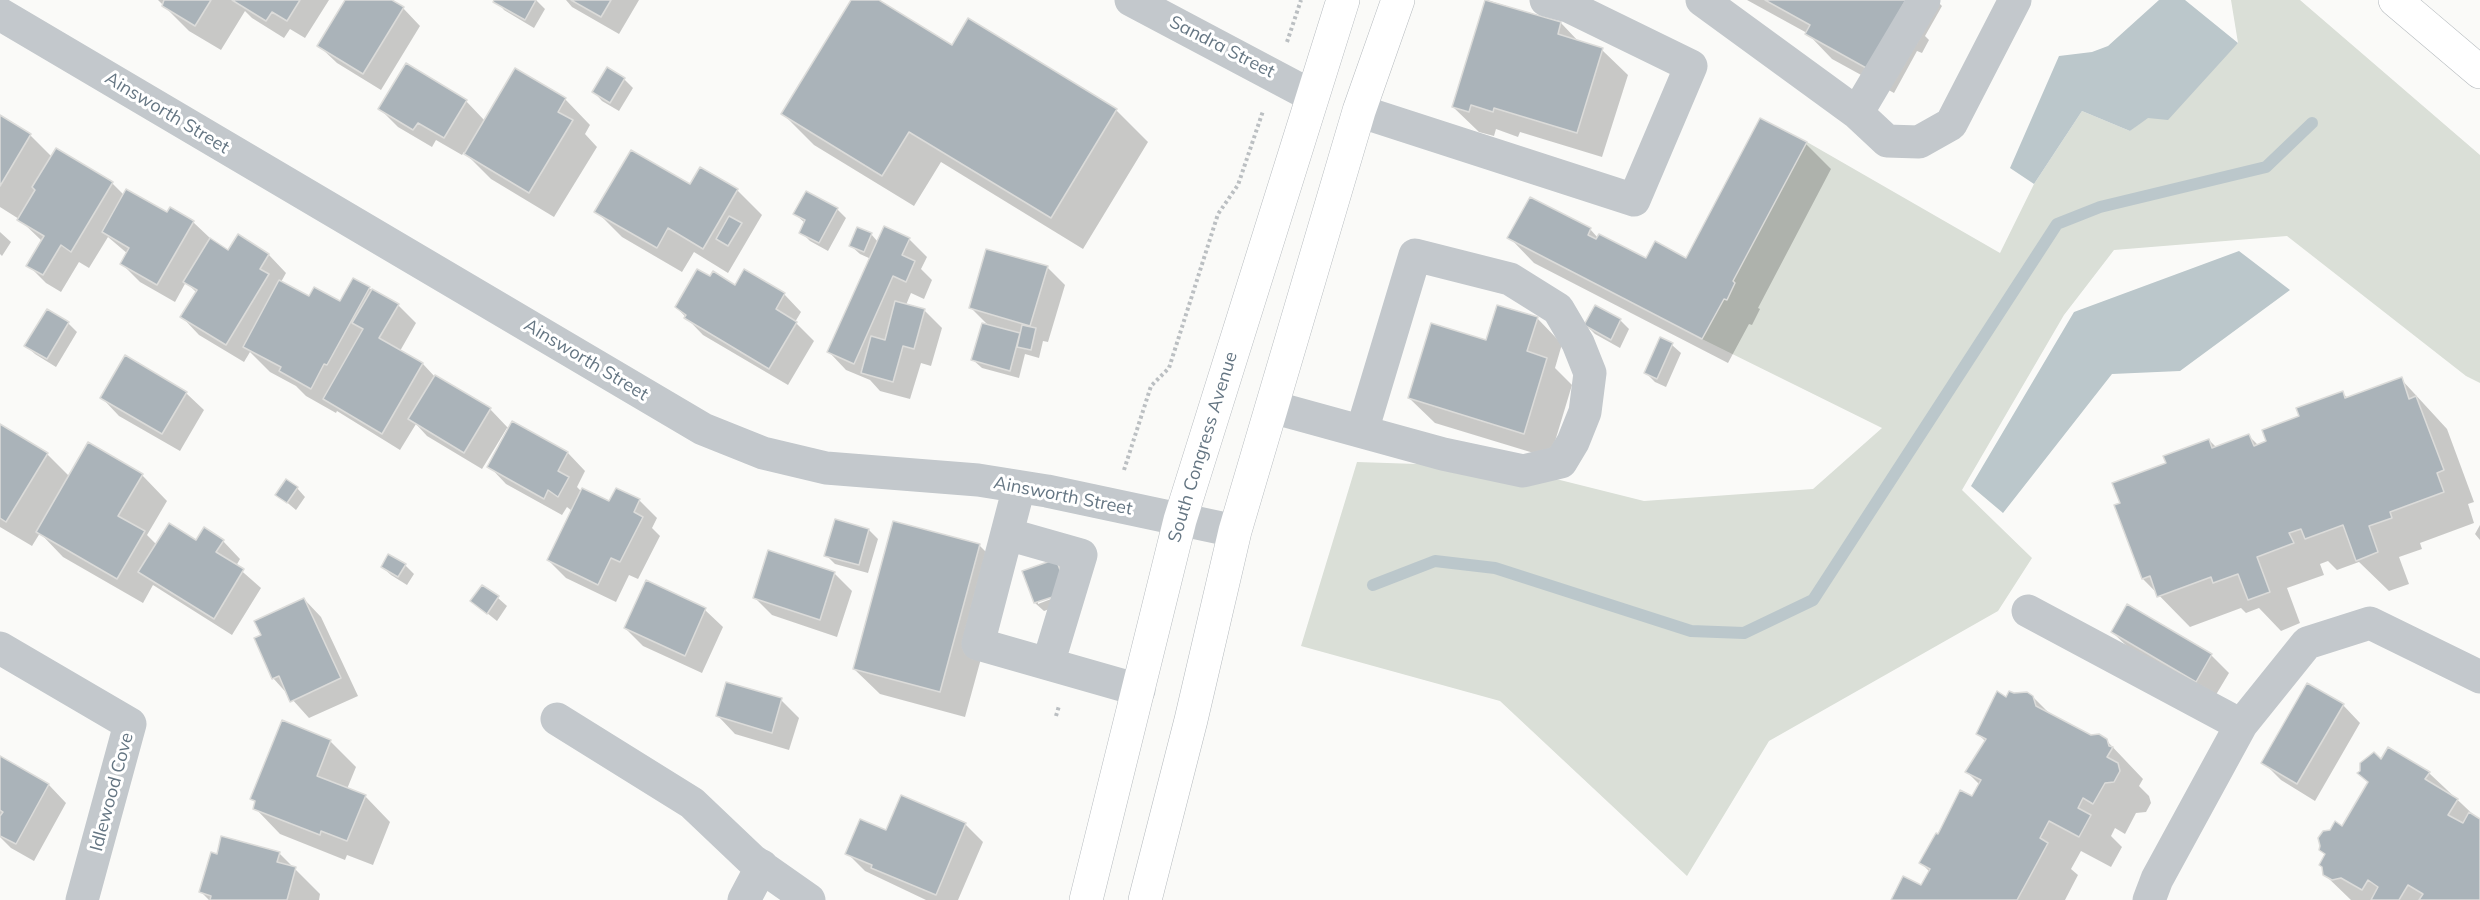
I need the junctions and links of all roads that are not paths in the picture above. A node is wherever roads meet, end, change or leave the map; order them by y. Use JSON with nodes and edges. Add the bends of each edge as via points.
{"nodes":[{"id":1,"x":1131,"y":0,"type":"edge"},
{"id":2,"x":1343,"y":0,"type":"edge"},
{"id":3,"x":1398,"y":0,"type":"edge"},
{"id":4,"x":1701,"y":0,"type":"edge"},
{"id":5,"x":1924,"y":0,"type":"edge"},
{"id":6,"x":2014,"y":0,"type":"edge"},
{"id":7,"x":2395,"y":0,"type":"edge"},
{"id":8,"x":1561,"y":2,"type":"edge"},
{"id":9,"x":0,"y":14,"type":"edge"},
{"id":10,"x":2480,"y":72,"type":"edge"},
{"id":11,"x":1312,"y":96,"type":"junction"},
{"id":12,"x":1359,"y":111,"type":"junction"},
{"id":13,"x":1857,"y":113,"type":"junction"},
{"id":14,"x":1272,"y":406,"type":"junction"},
{"id":15,"x":1362,"y":431,"type":"junction"},
{"id":16,"x":1018,"y":487,"type":"junction"},
{"id":17,"x":1180,"y":520,"type":"junction"},
{"id":18,"x":1236,"y":531,"type":"junction"},
{"id":19,"x":1007,"y":534,"type":"junction"},
{"id":20,"x":2028,"y":611,"type":"dead end"},
{"id":21,"x":0,"y":648,"type":"edge"},
{"id":22,"x":1048,"y":664,"type":"junction"},
{"id":23,"x":2480,"y":677,"type":"edge"},
{"id":24,"x":1138,"y":690,"type":"junction"},
{"id":25,"x":557,"y":719,"type":"dead end"},
{"id":26,"x":2241,"y":725,"type":"junction"},
{"id":27,"x":762,"y":866,"type":"junction"},
{"id":28,"x":82,"y":900,"type":"edge"},
{"id":29,"x":744,"y":900,"type":"edge"},
{"id":30,"x":808,"y":900,"type":"edge"},
{"id":31,"x":1086,"y":900,"type":"edge"},
{"id":32,"x":1145,"y":900,"type":"edge"},
{"id":33,"x":2149,"y":900,"type":"edge"}],
"edges":[{"from":1,"to":11,"type":"street","name":"Sandra Street"},
{"from":2,"to":11,"type":"main road","name":"South Congress Avenue"},
{"from":3,"to":12,"type":"main road"},
{"from":4,"to":13,"type":"street"},
{"from":5,"to":13,"type":"street"},
{"from":6,"to":13,"type":"street","via":[[1951,124],[1919,142],[1887,141]]},
{"from":7,"to":10,"type":"main road"},
{"from":8,"to":12,"type":"street","via":[[1691,66],[1634,200]]},
{"from":9,"to":16,"type":"street","name":"Ainsworth Street","via":[[703,429],[763,453],[826,468],[978,480]]},
{"from":11,"to":17,"type":"main road","name":"South Congress Avenue"},
{"from":12,"to":14,"type":"main road"},
{"from":14,"to":15,"type":"street"},
{"from":14,"to":18,"type":"main road"},
{"from":15,"to":15,"type":"street","via":[[1523,471],[1561,462],[1585,412],[1590,373],[1558,309],[1510,279],[1415,255]]},
{"from":16,"to":17,"type":"street","name":"Ainsworth Street"},
{"from":16,"to":19,"type":"street"},
{"from":17,"to":18,"type":"street","name":"Ainsworth Street"},
{"from":17,"to":24,"type":"main road","name":"South Congress Avenue"},
{"from":18,"to":32,"type":"main road"},
{"from":19,"to":22,"type":"street","via":[[978,644]]},
{"from":19,"to":22,"type":"street","via":[[1081,555]]},
{"from":20,"to":26,"type":"street"},
{"from":21,"to":28,"type":"street","name":"Idlewood Cove","via":[[130,724]]},
{"from":22,"to":24,"type":"street"},
{"from":23,"to":26,"type":"street","via":[[2370,623],[2307,643]]},
{"from":24,"to":31,"type":"main road","name":"South Congress Avenue"},
{"from":25,"to":27,"type":"street","via":[[692,803]]},
{"from":26,"to":33,"type":"street"},
{"from":27,"to":29,"type":"street"},
{"from":27,"to":30,"type":"street"}]}
